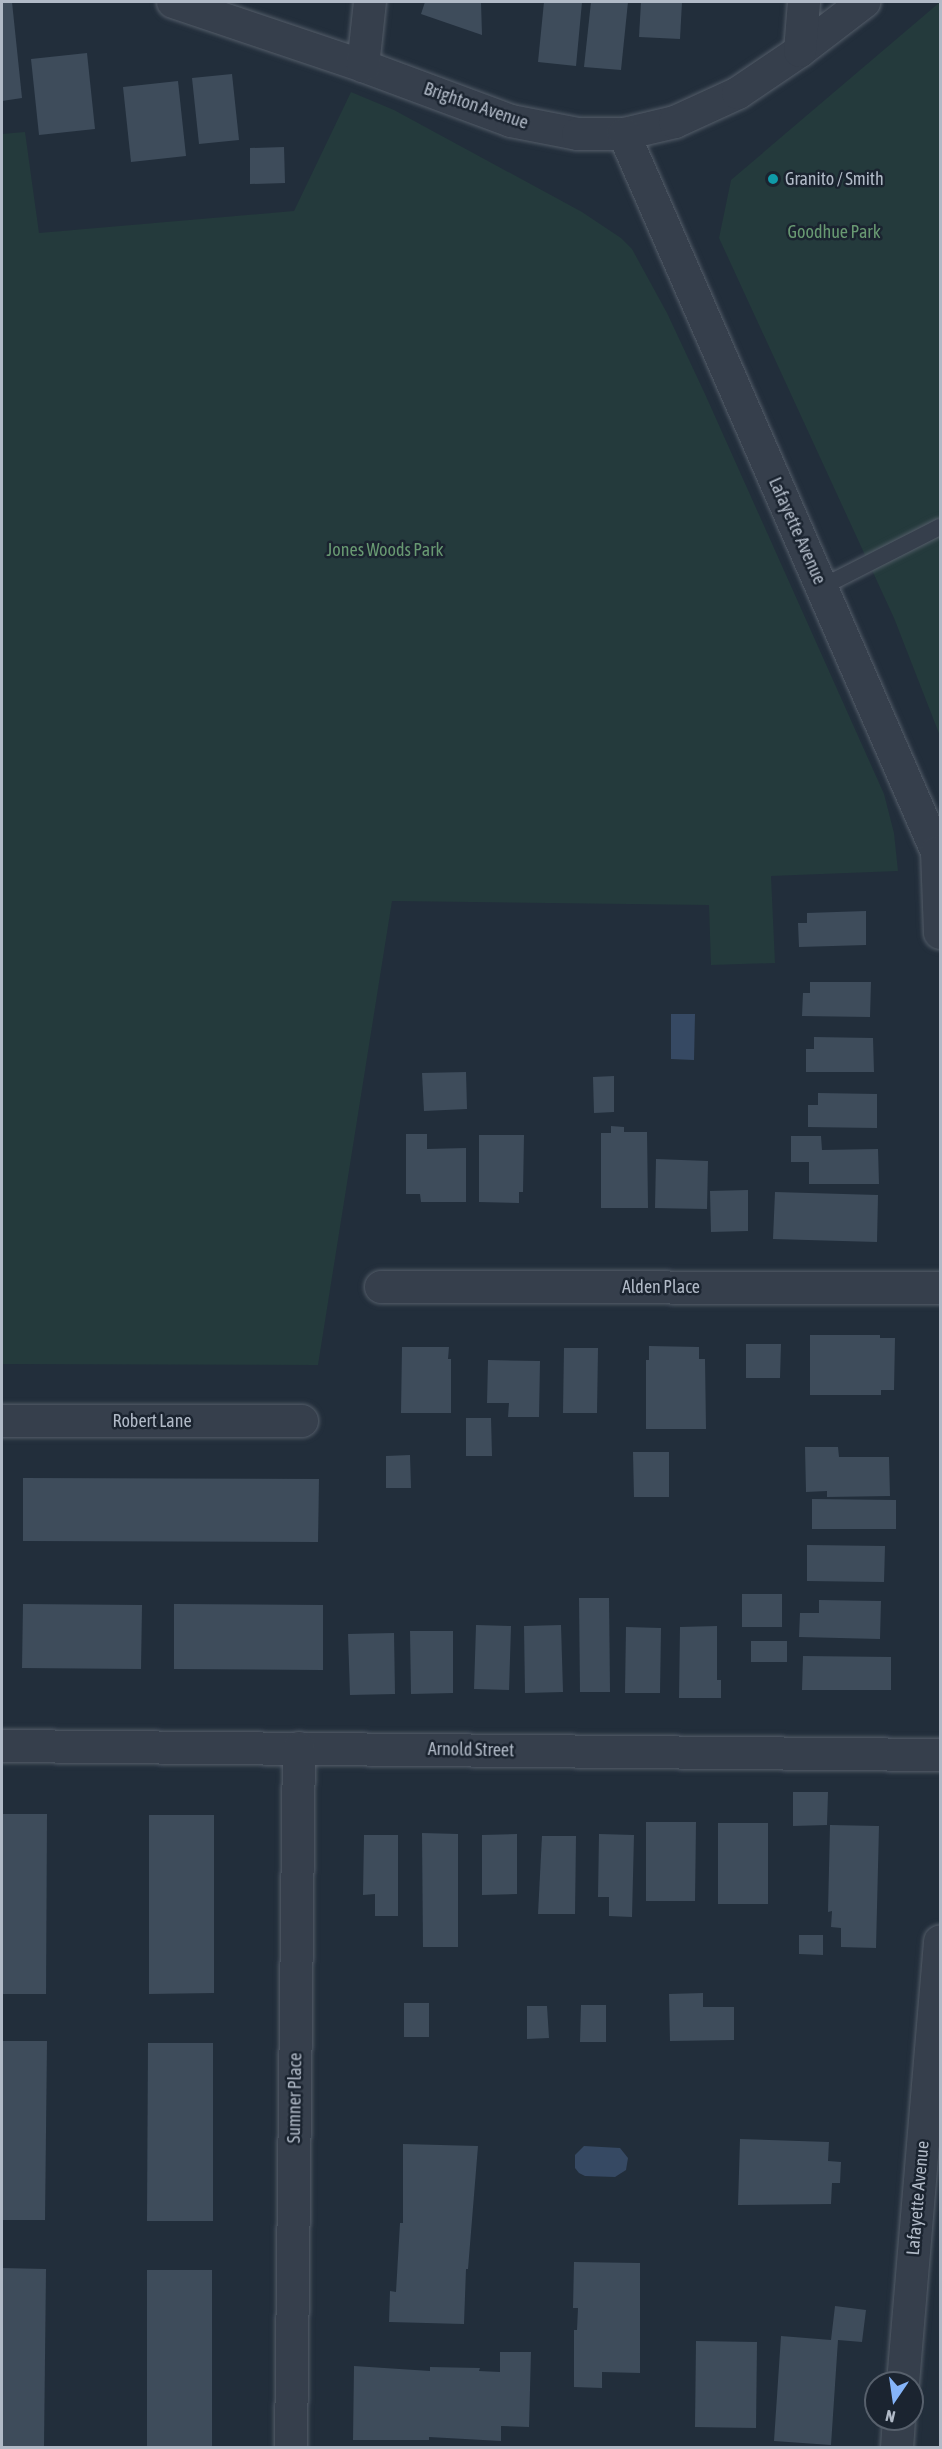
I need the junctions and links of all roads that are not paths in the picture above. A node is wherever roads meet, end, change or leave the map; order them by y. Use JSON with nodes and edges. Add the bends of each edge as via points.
{"nodes":[{"id":1,"x":173,"y":2,"type":"edge"},
{"id":2,"x":370,"y":2,"type":"edge"},
{"id":3,"x":804,"y":2,"type":"edge"},
{"id":4,"x":864,"y":2,"type":"edge"},
{"id":5,"x":800,"y":51,"type":"junction"},
{"id":6,"x":363,"y":66,"type":"junction"},
{"id":7,"x":624,"y":134,"type":"junction"},
{"id":8,"x":940,"y":527,"type":"edge"},
{"id":9,"x":822,"y":588,"type":"junction"},
{"id":10,"x":940,"y":933,"type":"edge"},
{"id":11,"x":381,"y":1287,"type":"dead end"},
{"id":12,"x":940,"y":1288,"type":"edge"},
{"id":13,"x":2,"y":1421,"type":"edge"},
{"id":14,"x":302,"y":1421,"type":"dead end"},
{"id":15,"x":2,"y":1746,"type":"edge"},
{"id":16,"x":299,"y":1748,"type":"junction"},
{"id":17,"x":940,"y":1755,"type":"edge"},
{"id":18,"x":940,"y":1942,"type":"edge"},
{"id":19,"x":904,"y":2371,"type":"edge"},
{"id":20,"x":898,"y":2431,"type":"edge"},
{"id":21,"x":291,"y":2448,"type":"edge"},
{"id":22,"x":897,"y":2448,"type":"edge"}],
"edges":[{"from":1,"to":6,"type":"street","name":"Brighton Avenue"},
{"from":2,"to":6,"type":"street"},
{"from":3,"to":5,"type":"street"},
{"from":4,"to":5,"type":"street","name":"Brighton Avenue"},
{"from":5,"to":7,"type":"street","name":"Brighton Avenue","via":[[738,93],[675,122]]},
{"from":6,"to":7,"type":"street","name":"Brighton Avenue","via":[[511,121],[578,134]]},
{"from":7,"to":9,"type":"street","name":"Lafayette Avenue"},
{"from":8,"to":9,"type":"lane"},
{"from":9,"to":10,"type":"street","name":"Lafayette Avenue","via":[[937,852]]},
{"from":11,"to":12,"type":"street","name":"Alden Place"},
{"from":13,"to":14,"type":"street","name":"Robert Lane"},
{"from":15,"to":16,"type":"street","name":"Arnold Street"},
{"from":16,"to":17,"type":"street","name":"Arnold Street"},
{"from":16,"to":21,"type":"street","name":"Sumner Place"},
{"from":18,"to":19,"type":"street","name":"Lafayette Avenue"},
{"from":20,"to":22,"type":"street"}]}
